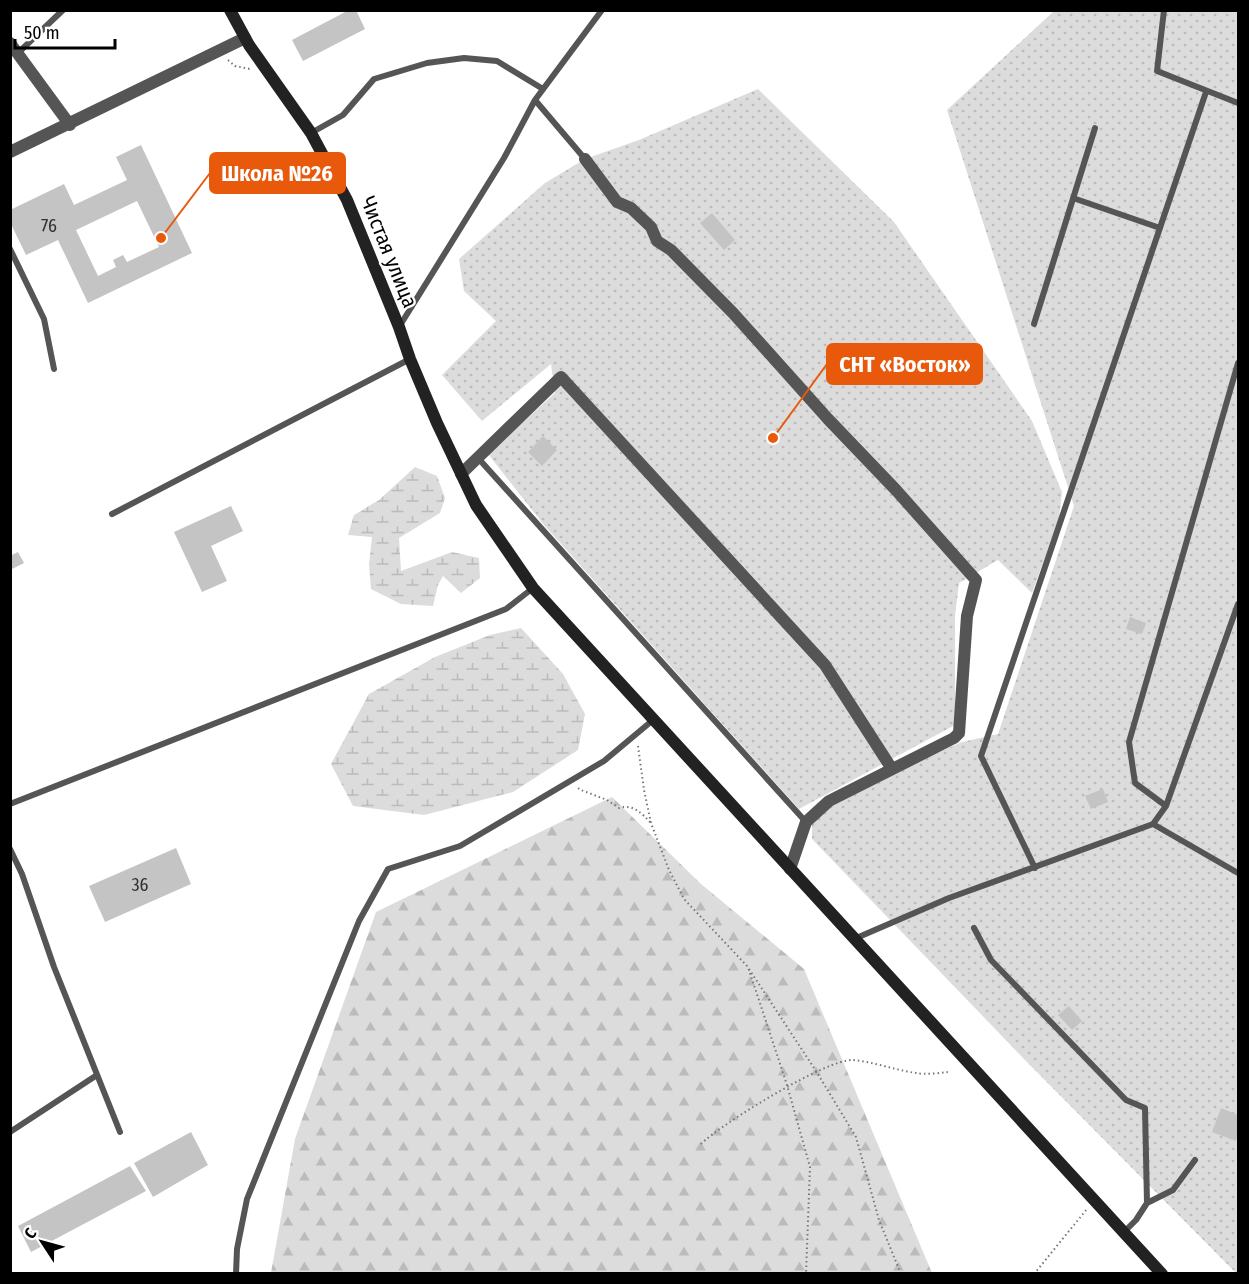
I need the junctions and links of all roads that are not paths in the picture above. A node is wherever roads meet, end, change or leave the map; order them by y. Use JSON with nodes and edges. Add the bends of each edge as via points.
{"nodes":[{"id":1,"x":63,"y":10,"type":"edge"},
{"id":2,"x":230,"y":10,"type":"edge"},
{"id":3,"x":602,"y":10,"type":"edge"},
{"id":4,"x":1164,"y":10,"type":"edge"},
{"id":5,"x":245,"y":38,"type":"junction"},
{"id":6,"x":14,"y":48,"type":"edge"},
{"id":7,"x":543,"y":89,"type":"junction"},
{"id":8,"x":1206,"y":92,"type":"junction"},
{"id":9,"x":536,"y":100,"type":"junction"},
{"id":10,"x":1239,"y":103,"type":"edge"},
{"id":11,"x":70,"y":124,"type":"junction"},
{"id":12,"x":1095,"y":128,"type":"dead end"},
{"id":13,"x":311,"y":133,"type":"junction"},
{"id":14,"x":10,"y":152,"type":"edge"},
{"id":15,"x":585,"y":159,"type":"joint"},
{"id":16,"x":1073,"y":198,"type":"junction"},
{"id":17,"x":1160,"y":228,"type":"junction"},
{"id":18,"x":10,"y":249,"type":"edge"},
{"id":19,"x":1034,"y":324,"type":"dead end"},
{"id":20,"x":399,"y":327,"type":"junction"},
{"id":21,"x":410,"y":360,"type":"junction"},
{"id":22,"x":1239,"y":363,"type":"edge"},
{"id":23,"x":54,"y":369,"type":"dead end"},
{"id":24,"x":478,"y":458,"type":"junction"},
{"id":25,"x":461,"y":474,"type":"junction"},
{"id":26,"x":112,"y":514,"type":"dead end"},
{"id":27,"x":533,"y":588,"type":"junction"},
{"id":28,"x":1239,"y":604,"type":"edge"},
{"id":29,"x":652,"y":720,"type":"junction"},
{"id":30,"x":892,"y":769,"type":"junction"},
{"id":31,"x":10,"y":804,"type":"edge"},
{"id":32,"x":1166,"y":806,"type":"junction"},
{"id":33,"x":806,"y":822,"type":"junction"},
{"id":34,"x":1153,"y":824,"type":"junction"},
{"id":35,"x":10,"y":849,"type":"edge"},
{"id":36,"x":1035,"y":868,"type":"junction"},
{"id":37,"x":790,"y":869,"type":"junction"},
{"id":38,"x":1239,"y":873,"type":"edge"},
{"id":39,"x":974,"y":928,"type":"dead end"},
{"id":40,"x":854,"y":939,"type":"junction"},
{"id":41,"x":97,"y":1075,"type":"junction"},
{"id":42,"x":10,"y":1132,"type":"edge"},
{"id":43,"x":120,"y":1132,"type":"dead end"},
{"id":44,"x":1195,"y":1160,"type":"dead end"},
{"id":45,"x":1148,"y":1203,"type":"junction"},
{"id":46,"x":1124,"y":1232,"type":"junction"},
{"id":47,"x":236,"y":1274,"type":"edge"},
{"id":48,"x":1162,"y":1274,"type":"edge"}],
"edges":[{"from":1,"to":6,"type":"lane"},
{"from":2,"to":5,"type":"main road","name":"Чистая улица"},
{"from":3,"to":7,"type":"lane"},
{"from":4,"to":8,"type":"lane","via":[[1157,71]]},
{"from":5,"to":11,"type":"street"},
{"from":5,"to":13,"type":"main road","name":"Чистая улица"},
{"from":6,"to":11,"type":"street"},
{"from":7,"to":9,"type":"lane"},
{"from":7,"to":13,"type":"lane","via":[[496,61],[464,58],[427,63],[374,79],[343,115]]},
{"from":8,"to":10,"type":"lane"},
{"from":8,"to":17,"type":"lane"},
{"from":9,"to":15,"type":"lane"},
{"from":9,"to":20,"type":"lane"},
{"from":11,"to":14,"type":"street"},
{"from":12,"to":16,"type":"lane"},
{"from":13,"to":20,"type":"main road","name":"Чистая улица","via":[[347,200]]},
{"from":15,"to":30,"type":"street","via":[[617,202],[631,208],[651,227],[657,241],[671,250],[733,313],[976,580],[967,616],[959,733]]},
{"from":16,"to":17,"type":"lane"},
{"from":16,"to":19,"type":"lane"},
{"from":17,"to":36,"type":"lane","via":[[981,756]]},
{"from":18,"to":23,"type":"lane","via":[[44,319]]},
{"from":20,"to":21,"type":"main road","name":"Чистая улица"},
{"from":21,"to":25,"type":"main road","name":"Чистая улица"},
{"from":21,"to":26,"type":"lane"},
{"from":22,"to":32,"type":"lane","via":[[1129,742],[1135,783]]},
{"from":24,"to":25,"type":"street"},
{"from":24,"to":30,"type":"street","via":[[561,377],[825,665]]},
{"from":24,"to":33,"type":"lane"},
{"from":25,"to":27,"type":"main road","name":"Чистая улица","via":[[476,505]]},
{"from":27,"to":29,"type":"main road","name":"Чистая улица"},
{"from":27,"to":31,"type":"lane","via":[[506,609]]},
{"from":28,"to":32,"type":"lane"},
{"from":29,"to":37,"type":"main road","name":"Чистая улица"},
{"from":29,"to":47,"type":"lane","via":[[604,761],[460,846],[388,869],[359,921],[247,1199]]},
{"from":30,"to":33,"type":"street","via":[[829,801]]},
{"from":32,"to":34,"type":"lane"},
{"from":33,"to":37,"type":"street"},
{"from":34,"to":36,"type":"lane"},
{"from":34,"to":38,"type":"lane"},
{"from":35,"to":41,"type":"lane"},
{"from":36,"to":40,"type":"lane","via":[[949,898]]},
{"from":37,"to":40,"type":"main road","name":"Чистая улица"},
{"from":39,"to":45,"type":"lane","via":[[991,960],[1126,1100],[1145,1108]]},
{"from":40,"to":46,"type":"main road","name":"Чистая улица"},
{"from":41,"to":42,"type":"lane"},
{"from":41,"to":43,"type":"lane"},
{"from":44,"to":45,"type":"lane","via":[[1173,1190]]},
{"from":45,"to":46,"type":"lane"},
{"from":46,"to":48,"type":"main road","name":"Чистая улица"}]}
